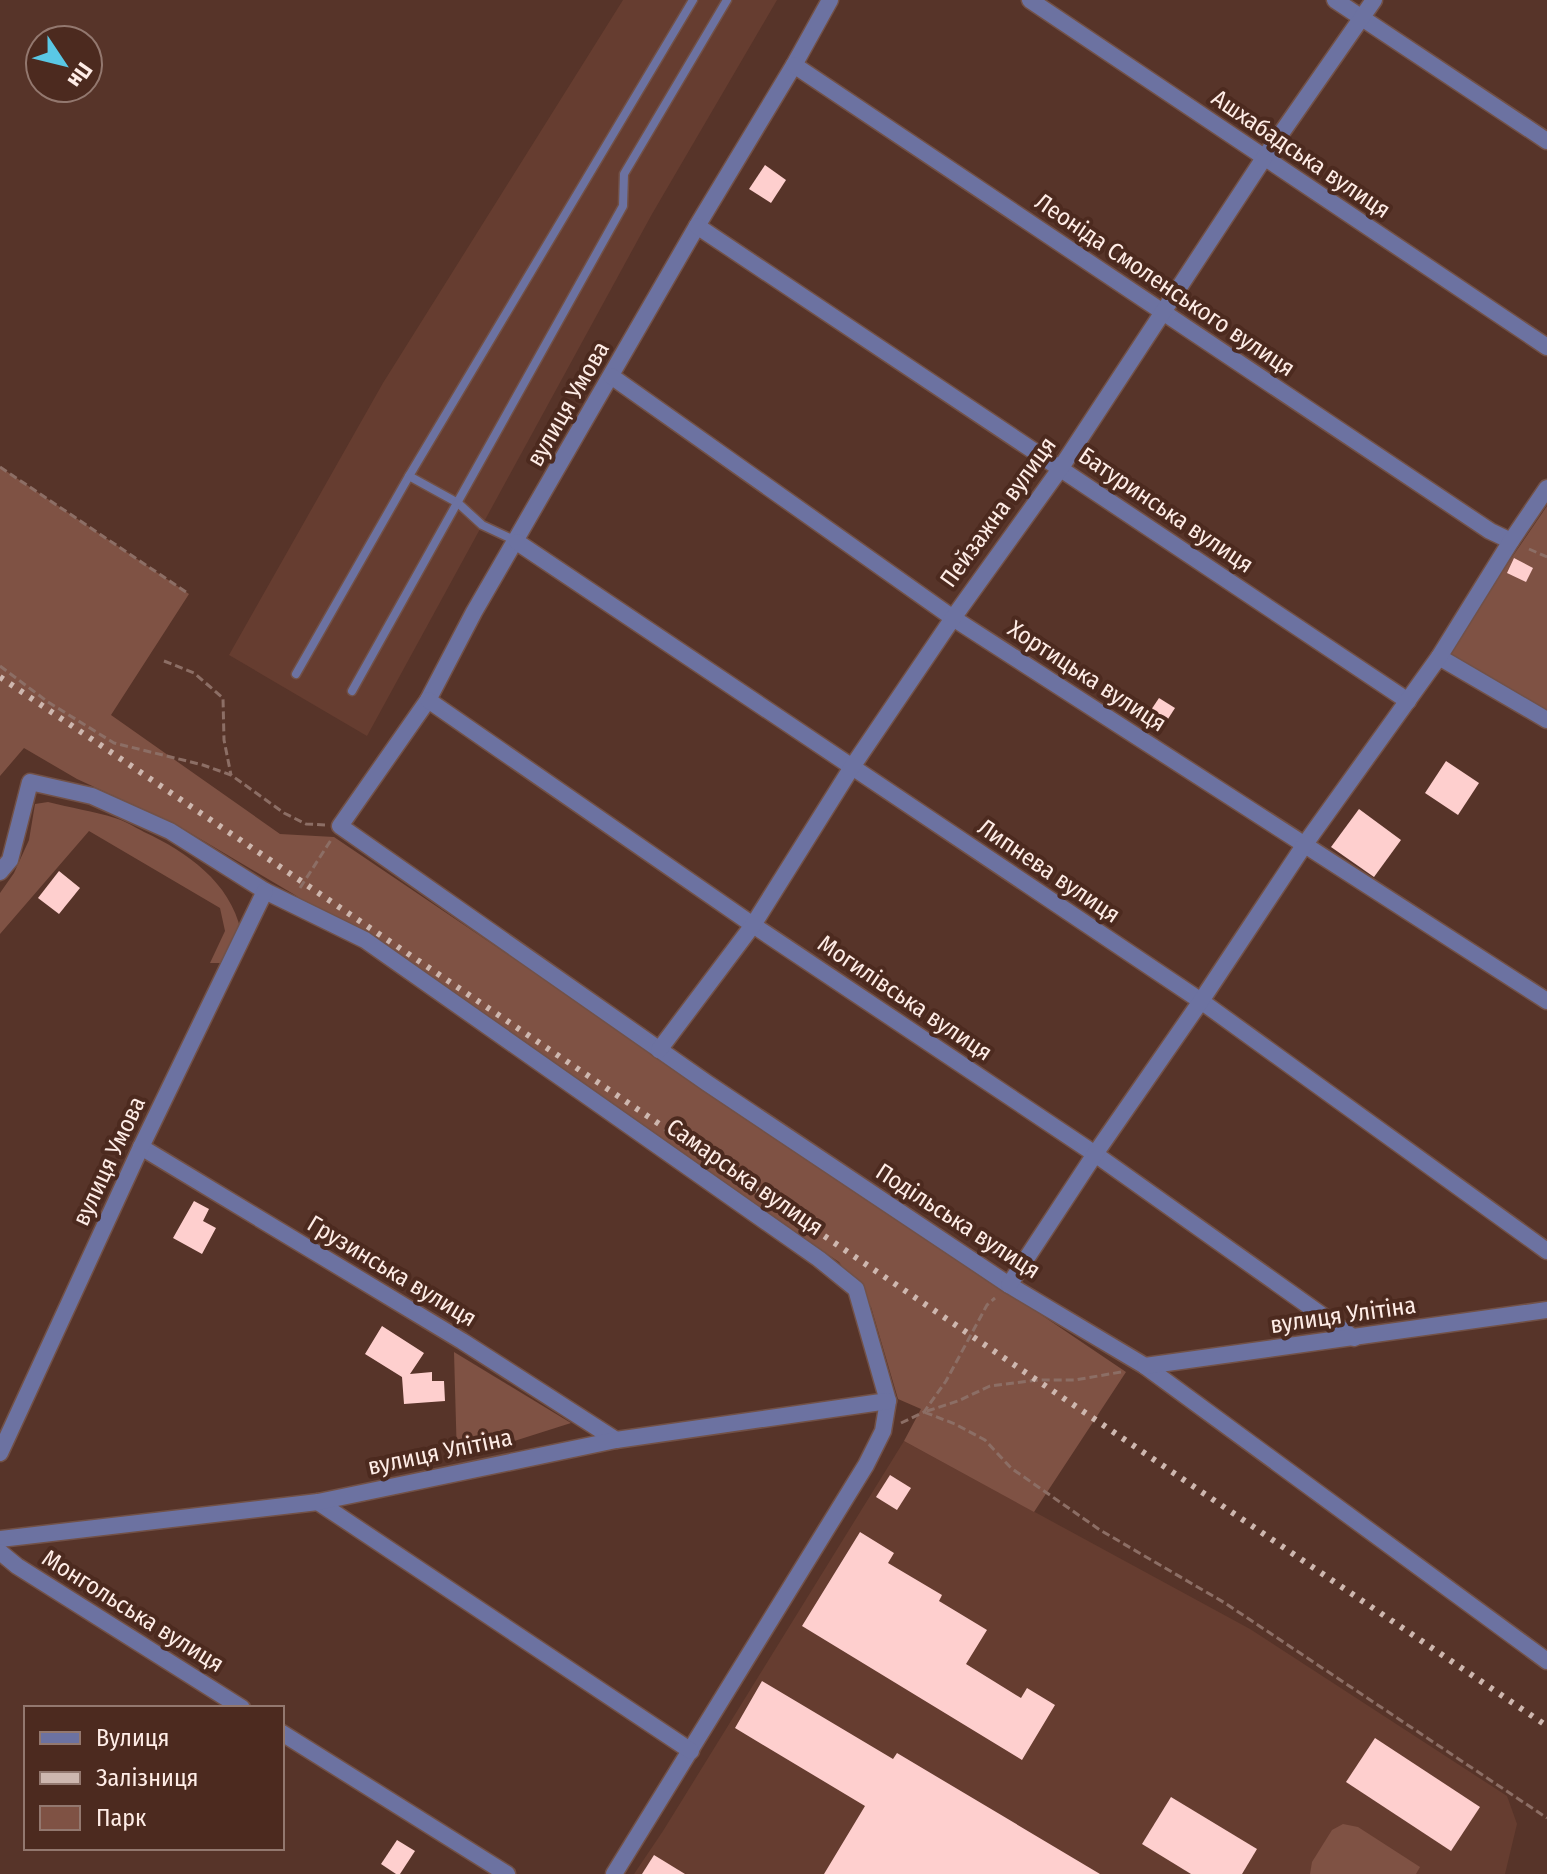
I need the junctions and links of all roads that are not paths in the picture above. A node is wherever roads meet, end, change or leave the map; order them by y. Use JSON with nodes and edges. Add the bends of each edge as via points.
{"nodes":[{"id":1,"x":693,"y":0,"type":"edge"},
{"id":2,"x":727,"y":0,"type":"edge"},
{"id":3,"x":830,"y":0,"type":"edge"},
{"id":4,"x":1030,"y":0,"type":"edge"},
{"id":5,"x":1335,"y":0,"type":"edge"},
{"id":6,"x":1374,"y":0,"type":"edge"},
{"id":7,"x":1362,"y":18,"type":"junction"},
{"id":8,"x":794,"y":65,"type":"junction"},
{"id":9,"x":1547,"y":141,"type":"edge"},
{"id":10,"x":1264,"y":158,"type":"junction"},
{"id":11,"x":697,"y":226,"type":"junction"},
{"id":12,"x":1164,"y":313,"type":"junction"},
{"id":13,"x":1547,"y":347,"type":"edge"},
{"id":14,"x":611,"y":376,"type":"junction"},
{"id":15,"x":1060,"y":469,"type":"junction"},
{"id":16,"x":409,"y":476,"type":"junction"},
{"id":17,"x":1547,"y":488,"type":"edge"},
{"id":18,"x":458,"y":503,"type":"junction"},
{"id":19,"x":1511,"y":541,"type":"junction"},
{"id":20,"x":517,"y":542,"type":"junction"},
{"id":21,"x":953,"y":618,"type":"junction"},
{"id":22,"x":1439,"y":657,"type":"junction"},
{"id":23,"x":296,"y":674,"type":"dead end"},
{"id":24,"x":352,"y":691,"type":"dead end"},
{"id":25,"x":428,"y":700,"type":"junction"},
{"id":26,"x":1408,"y":701,"type":"junction"},
{"id":27,"x":1547,"y":720,"type":"edge"},
{"id":28,"x":852,"y":767,"type":"junction"},
{"id":29,"x":340,"y":826,"type":"joint"},
{"id":30,"x":1305,"y":844,"type":"junction"},
{"id":31,"x":0,"y":872,"type":"edge"},
{"id":32,"x":265,"y":891,"type":"junction"},
{"id":33,"x":753,"y":925,"type":"junction"},
{"id":34,"x":1201,"y":1001,"type":"junction"},
{"id":35,"x":1547,"y":1001,"type":"edge"},
{"id":36,"x":659,"y":1050,"type":"junction"},
{"id":37,"x":141,"y":1147,"type":"junction"},
{"id":38,"x":1095,"y":1154,"type":"junction"},
{"id":39,"x":1547,"y":1251,"type":"edge"},
{"id":40,"x":1009,"y":1285,"type":"junction"},
{"id":41,"x":1547,"y":1310,"type":"edge"},
{"id":42,"x":1354,"y":1338,"type":"junction"},
{"id":43,"x":1145,"y":1366,"type":"junction"},
{"id":44,"x":888,"y":1401,"type":"junction"},
{"id":45,"x":616,"y":1440,"type":"junction"},
{"id":46,"x":2,"y":1445,"type":"edge"},
{"id":47,"x":318,"y":1502,"type":"junction"},
{"id":48,"x":0,"y":1539,"type":"edge"},
{"id":49,"x":0,"y":1552,"type":"edge"},
{"id":50,"x":1547,"y":1661,"type":"edge"},
{"id":51,"x":239,"y":1706,"type":"edge"},
{"id":52,"x":284,"y":1734,"type":"edge"},
{"id":53,"x":691,"y":1751,"type":"junction"},
{"id":54,"x":507,"y":1874,"type":"edge"},
{"id":55,"x":614,"y":1874,"type":"edge"}],
"edges":[{"from":1,"to":16,"type":"lane"},
{"from":2,"to":18,"type":"lane","via":[[624,174],[623,206]]},
{"from":3,"to":8,"type":"street","name":"вулиця Умова"},
{"from":4,"to":10,"type":"street","name":"Ашхабадська вулиця"},
{"from":5,"to":7,"type":"street"},
{"from":6,"to":7,"type":"street","name":"Пейзажна вулиця"},
{"from":7,"to":9,"type":"street"},
{"from":7,"to":10,"type":"street","name":"Пейзажна вулиця"},
{"from":8,"to":11,"type":"street","name":"вулиця Умова"},
{"from":8,"to":12,"type":"street","name":"Леоніда Смоленського вулиця"},
{"from":10,"to":12,"type":"street","name":"Пейзажна вулиця"},
{"from":10,"to":13,"type":"street","name":"Ашхабадська вулиця"},
{"from":11,"to":14,"type":"street","name":"вулиця Умова"},
{"from":11,"to":15,"type":"street","name":"Батуринська вулиця"},
{"from":12,"to":15,"type":"street","name":"Пейзажна вулиця"},
{"from":12,"to":19,"type":"street","name":"Леоніда Смоленського вулиця"},
{"from":14,"to":20,"type":"street","name":"вулиця Умова"},
{"from":14,"to":21,"type":"street","name":"Хортицька вулиця"},
{"from":15,"to":21,"type":"street","name":"Пейзажна вулиця"},
{"from":15,"to":26,"type":"street","name":"Батуринська вулиця"},
{"from":16,"to":18,"type":"lane"},
{"from":16,"to":23,"type":"lane"},
{"from":17,"to":19,"type":"street"},
{"from":18,"to":20,"type":"lane","via":[[482,525]]},
{"from":18,"to":24,"type":"lane"},
{"from":19,"to":22,"type":"street"},
{"from":20,"to":25,"type":"street","name":"вулиця Умова"},
{"from":20,"to":28,"type":"street","name":"Липнева вулиця"},
{"from":21,"to":28,"type":"street","name":"Пейзажна вулиця"},
{"from":21,"to":30,"type":"street","name":"Хортицька вулиця"},
{"from":22,"to":26,"type":"street"},
{"from":22,"to":27,"type":"street"},
{"from":25,"to":29,"type":"street","name":"вулиця Умова"},
{"from":25,"to":33,"type":"street","name":"Могилівська вулиця"},
{"from":26,"to":30,"type":"street"},
{"from":28,"to":33,"type":"street","name":"Пейзажна вулиця"},
{"from":28,"to":34,"type":"street","name":"Липнева вулиця"},
{"from":29,"to":36,"type":"street","name":"Подільська вулиця"},
{"from":30,"to":34,"type":"street"},
{"from":30,"to":35,"type":"street","name":"Хортицька вулиця"},
{"from":31,"to":32,"type":"street","name":"Самарська вулиця","via":[[10,860],[30,782],[92,796],[170,831]]},
{"from":32,"to":37,"type":"street","name":"вулиця Умова"},
{"from":32,"to":44,"type":"street","name":"Самарська вулиця","via":[[365,940],[856,1289]]},
{"from":33,"to":36,"type":"street","name":"Пейзажна вулиця"},
{"from":33,"to":38,"type":"street","name":"Могилівська вулиця"},
{"from":34,"to":38,"type":"street"},
{"from":34,"to":39,"type":"street","name":"Липнева вулиця"},
{"from":36,"to":40,"type":"street","name":"Подільська вулиця"},
{"from":37,"to":45,"type":"street","name":"Грузинська вулиця"},
{"from":37,"to":46,"type":"street","name":"вулиця Умова"},
{"from":38,"to":40,"type":"street"},
{"from":38,"to":42,"type":"street","name":"Могилівська вулиця"},
{"from":40,"to":43,"type":"street","name":"Подільська вулиця"},
{"from":41,"to":42,"type":"street","name":"вулиця Улітіна"},
{"from":42,"to":43,"type":"street","name":"вулиця Улітіна"},
{"from":43,"to":50,"type":"street","name":"Подільська вулиця"},
{"from":44,"to":45,"type":"street","name":"вулиця Улітіна"},
{"from":44,"to":53,"type":"street","name":"Самарська вулиця","via":[[883,1431],[866,1465]]},
{"from":45,"to":47,"type":"street","name":"вулиця Улітіна"},
{"from":47,"to":48,"type":"street","name":"вулиця Улітіна"},
{"from":47,"to":53,"type":"street"},
{"from":49,"to":51,"type":"street","name":"Монгольська вулиця"},
{"from":52,"to":54,"type":"street"},
{"from":53,"to":55,"type":"street","name":"Самарська вулиця"}]}
